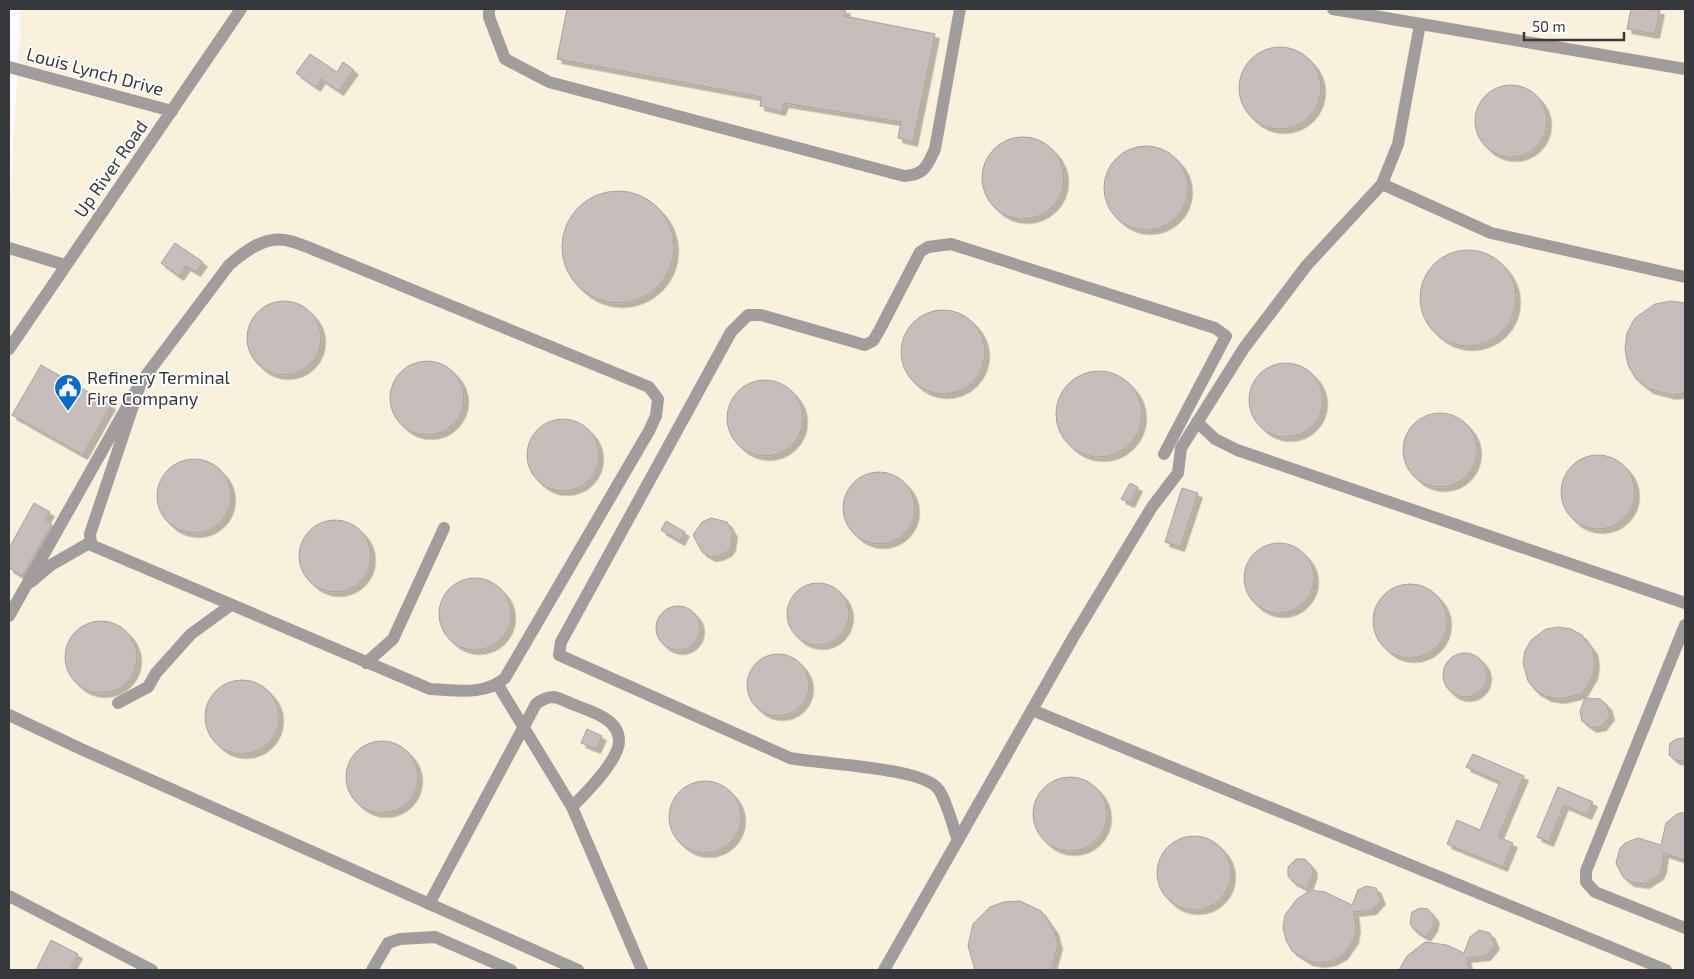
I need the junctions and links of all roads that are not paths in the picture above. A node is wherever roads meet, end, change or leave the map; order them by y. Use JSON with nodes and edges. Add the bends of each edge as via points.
{"nodes":[{"id":1,"x":241,"y":9,"type":"edge"},
{"id":2,"x":489,"y":9,"type":"edge"},
{"id":3,"x":960,"y":9,"type":"edge"},
{"id":4,"x":1333,"y":9,"type":"edge"},
{"id":5,"x":1420,"y":24,"type":"junction"},
{"id":6,"x":9,"y":67,"type":"edge"},
{"id":7,"x":1685,"y":69,"type":"edge"},
{"id":8,"x":172,"y":111,"type":"junction"},
{"id":9,"x":1382,"y":184,"type":"junction"},
{"id":10,"x":9,"y":248,"type":"edge"},
{"id":11,"x":65,"y":265,"type":"junction"},
{"id":12,"x":1685,"y":277,"type":"edge"},
{"id":13,"x":9,"y":349,"type":"edge"},
{"id":14,"x":141,"y":382,"type":"junction"},
{"id":15,"x":1197,"y":422,"type":"junction"},
{"id":16,"x":1164,"y":454,"type":"dead end"},
{"id":17,"x":444,"y":528,"type":"dead end"},
{"id":18,"x":91,"y":542,"type":"junction"},
{"id":19,"x":25,"y":588,"type":"junction"},
{"id":20,"x":1685,"y":603,"type":"edge"},
{"id":21,"x":231,"y":605,"type":"junction"},
{"id":22,"x":9,"y":616,"type":"edge"},
{"id":23,"x":1685,"y":625,"type":"edge"},
{"id":24,"x":366,"y":663,"type":"junction"},
{"id":25,"x":498,"y":685,"type":"junction"},
{"id":26,"x":118,"y":703,"type":"dead end"},
{"id":27,"x":1032,"y":710,"type":"junction"},
{"id":28,"x":9,"y":714,"type":"edge"},
{"id":29,"x":523,"y":729,"type":"junction"},
{"id":30,"x":572,"y":807,"type":"junction"},
{"id":31,"x":958,"y":840,"type":"junction"},
{"id":32,"x":9,"y":896,"type":"edge"},
{"id":33,"x":429,"y":904,"type":"junction"},
{"id":34,"x":1685,"y":928,"type":"edge"},
{"id":35,"x":152,"y":970,"type":"edge"},
{"id":36,"x":372,"y":970,"type":"edge"},
{"id":37,"x":511,"y":970,"type":"edge"},
{"id":38,"x":578,"y":970,"type":"edge"},
{"id":39,"x":642,"y":970,"type":"edge"},
{"id":40,"x":884,"y":970,"type":"edge"},
{"id":41,"x":1666,"y":970,"type":"edge"}],
"edges":[{"from":1,"to":8,"type":"street","name":"Up River Road"},
{"from":2,"to":3,"type":"street","via":[[505,59],[549,82],[904,176],[917,175],[926,167],[935,150]]},
{"from":4,"to":5,"type":"street"},
{"from":5,"to":7,"type":"street"},
{"from":5,"to":9,"type":"street","via":[[1398,144]]},
{"from":6,"to":8,"type":"street","name":"Louis Lynch Drive"},
{"from":8,"to":11,"type":"street","name":"Up River Road"},
{"from":9,"to":12,"type":"street","via":[[1491,233]]},
{"from":9,"to":15,"type":"street","via":[[1307,265],[1244,348]]},
{"from":10,"to":11,"type":"street"},
{"from":11,"to":13,"type":"street","name":"Up River Road"},
{"from":14,"to":18,"type":"street","via":[[90,534]]},
{"from":14,"to":19,"type":"street"},
{"from":14,"to":25,"type":"street","via":[[229,265],[242,253],[272,238],[283,238],[649,387],[658,399],[656,416]]},
{"from":15,"to":20,"type":"street","via":[[1215,439],[1237,450]]},
{"from":15,"to":27,"type":"street","via":[[1180,448],[1178,473],[1152,507]]},
{"from":16,"to":31,"type":"street","via":[[1226,336],[1214,328],[951,244],[928,247],[920,252],[873,341],[864,345],[761,315],[748,315],[731,332],[561,642],[559,655],[790,758],[812,763],[870,767],[924,779],[938,788]]},
{"from":17,"to":24,"type":"street","via":[[394,639]]},
{"from":18,"to":19,"type":"street","via":[[51,565]]},
{"from":18,"to":21,"type":"street","via":[[91,545]]},
{"from":19,"to":22,"type":"street"},
{"from":21,"to":24,"type":"street"},
{"from":21,"to":26,"type":"street","via":[[191,634],[148,687]]},
{"from":23,"to":34,"type":"street","via":[[1586,871],[1586,882],[1594,892]]},
{"from":24,"to":25,"type":"street","via":[[430,689],[485,690]]},
{"from":25,"to":29,"type":"street"},
{"from":27,"to":31,"type":"street"},
{"from":27,"to":41,"type":"street"},
{"from":28,"to":33,"type":"street","via":[[80,749]]},
{"from":29,"to":30,"type":"street"},
{"from":29,"to":30,"type":"street","via":[[536,704],[544,698],[554,697],[605,718],[616,728],[619,742],[615,755]]},
{"from":29,"to":33,"type":"street"},
{"from":30,"to":39,"type":"street"},
{"from":31,"to":40,"type":"street"},
{"from":32,"to":35,"type":"street"},
{"from":33,"to":38,"type":"street"},
{"from":36,"to":37,"type":"street","via":[[388,943],[435,936]]}]}
